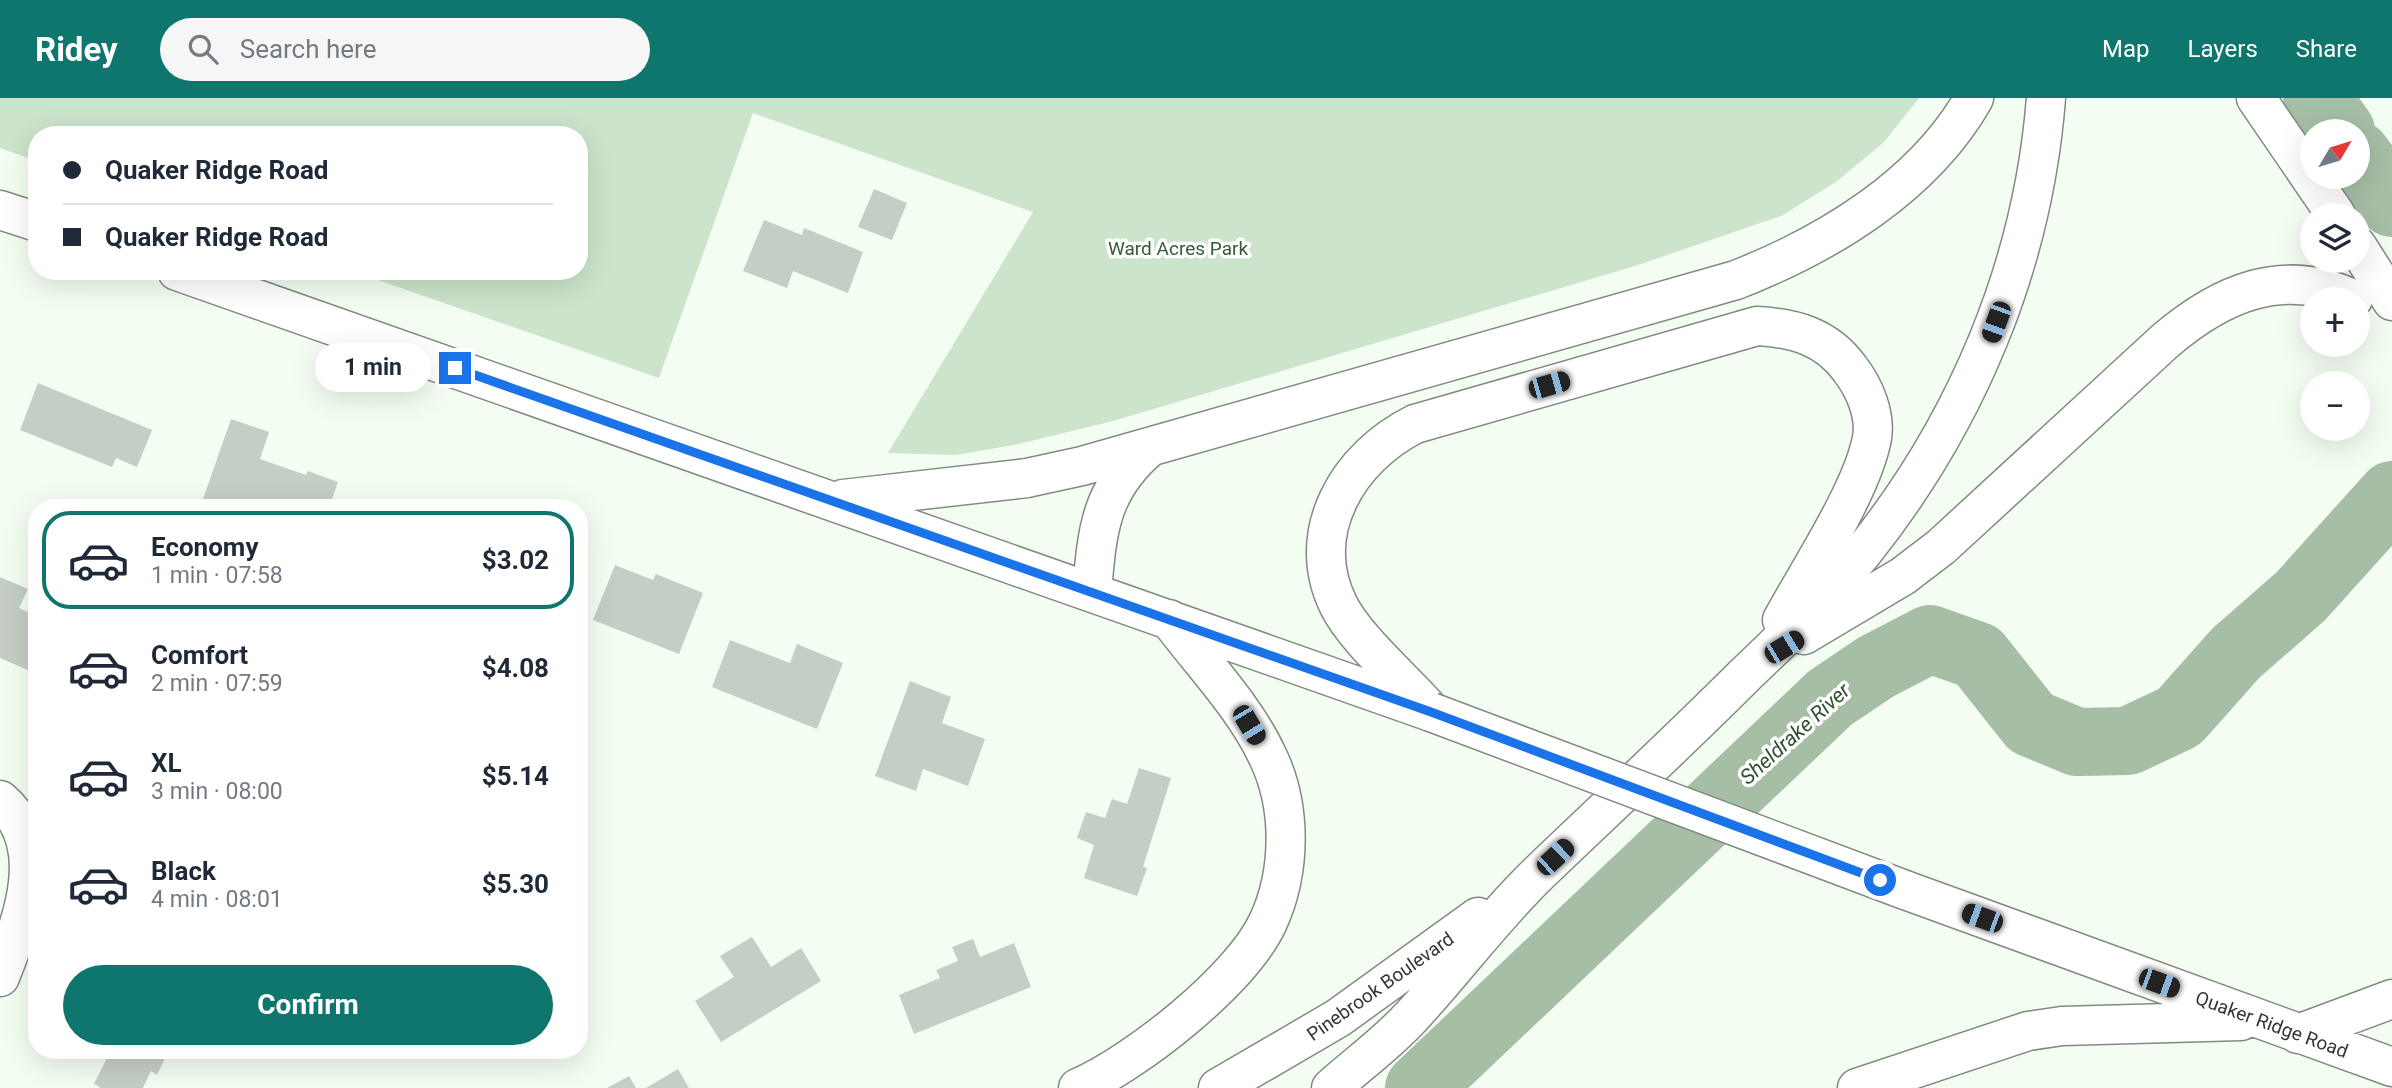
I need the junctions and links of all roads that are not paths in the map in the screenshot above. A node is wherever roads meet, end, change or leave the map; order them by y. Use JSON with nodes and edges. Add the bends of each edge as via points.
{"nodes":[{"id":1,"x":1974,"y":98,"type":"edge"},
{"id":2,"x":2046,"y":98,"type":"edge"},
{"id":3,"x":2256,"y":98,"type":"edge"},
{"id":4,"x":2328,"y":203,"type":"edge"},
{"id":5,"x":0,"y":210,"type":"edge"},
{"id":6,"x":28,"y":219,"type":"edge"},
{"id":7,"x":2370,"y":266,"type":"edge"},
{"id":8,"x":203,"y":280,"type":"edge"},
{"id":9,"x":2300,"y":288,"type":"edge"},
{"id":10,"x":2392,"y":301,"type":"edge"},
{"id":11,"x":2370,"y":310,"type":"edge"},
{"id":12,"x":2392,"y":324,"type":"edge"},
{"id":13,"x":1150,"y":447,"type":"junction"},
{"id":14,"x":834,"y":500,"type":"junction"},
{"id":15,"x":1092,"y":593,"type":"junction"},
{"id":16,"x":1169,"y":619,"type":"junction"},
{"id":17,"x":1760,"y":661,"type":"junction"},
{"id":18,"x":1431,"y":712,"type":"junction"},
{"id":19,"x":0,"y":800,"type":"edge"},
{"id":20,"x":28,"y":854,"type":"edge"},
{"id":21,"x":1536,"y":875,"type":"junction"},
{"id":22,"x":28,"y":880,"type":"edge"},
{"id":23,"x":0,"y":977,"type":"edge"},
{"id":24,"x":2392,"y":999,"type":"edge"},
{"id":25,"x":2261,"y":1020,"type":"junction"},
{"id":26,"x":2298,"y":1034,"type":"junction"},
{"id":27,"x":2392,"y":1067,"type":"edge"},
{"id":28,"x":1079,"y":1088,"type":"edge"},
{"id":29,"x":1218,"y":1088,"type":"edge"},
{"id":30,"x":1331,"y":1088,"type":"edge"},
{"id":31,"x":1857,"y":1088,"type":"edge"}],
"edges":[{"from":1,"to":13,"type":"street","via":[[1936,148],[1902,182],[1836,232],[1781,262],[1736,280]]},
{"from":2,"to":17,"type":"street","name":"Pinebrook Boulevard","via":[[2036,170],[2010,285],[1990,341],[1958,405],[1931,456],[1863,552]]},
{"from":3,"to":4,"type":"street"},
{"from":5,"to":6,"type":"street"},
{"from":7,"to":10,"type":"street"},
{"from":8,"to":14,"type":"street","name":"Quaker Ridge Road"},
{"from":9,"to":17,"type":"street","via":[[2247,290],[2205,309],[1941,547],[1903,576]]},
{"from":11,"to":12,"type":"street"},
{"from":13,"to":14,"type":"street","via":[[1027,478]]},
{"from":13,"to":15,"type":"street","via":[[1128,465],[1102,513]]},
{"from":14,"to":15,"type":"street","name":"Quaker Ridge Road"},
{"from":15,"to":16,"type":"street","name":"Quaker Ridge Road"},
{"from":16,"to":18,"type":"street","name":"Quaker Ridge Road"},
{"from":16,"to":28,"type":"street","via":[[1269,757],[1280,791],[1286,859],[1268,922],[1254,947],[1160,1037]]},
{"from":17,"to":18,"type":"street","via":[[1854,487],[1872,436],[1870,408],[1860,382],[1844,361],[1826,344],[1804,333],[1757,326],[1415,424],[1388,437],[1368,454],[1336,503],[1329,530],[1330,583],[1354,628]]},
{"from":17,"to":21,"type":"street","name":"Pinebrook Boulevard"},
{"from":18,"to":25,"type":"street","name":"Quaker Ridge Road","bridge":true},
{"from":19,"to":20,"type":"street","via":[[12,810]]},
{"from":21,"to":29,"type":"street","name":"Pinebrook Boulevard","via":[[1338,1018]]},
{"from":21,"to":30,"type":"street","name":"Pinebrook Boulevard","via":[[1409,1019]]},
{"from":22,"to":23,"type":"street","via":[[18,932]]},
{"from":24,"to":26,"type":"street"},
{"from":25,"to":26,"type":"street","name":"Quaker Ridge Road"},
{"from":25,"to":31,"type":"street","via":[[2028,1031]]},
{"from":26,"to":27,"type":"street","name":"Quaker Ridge Road"}]}
